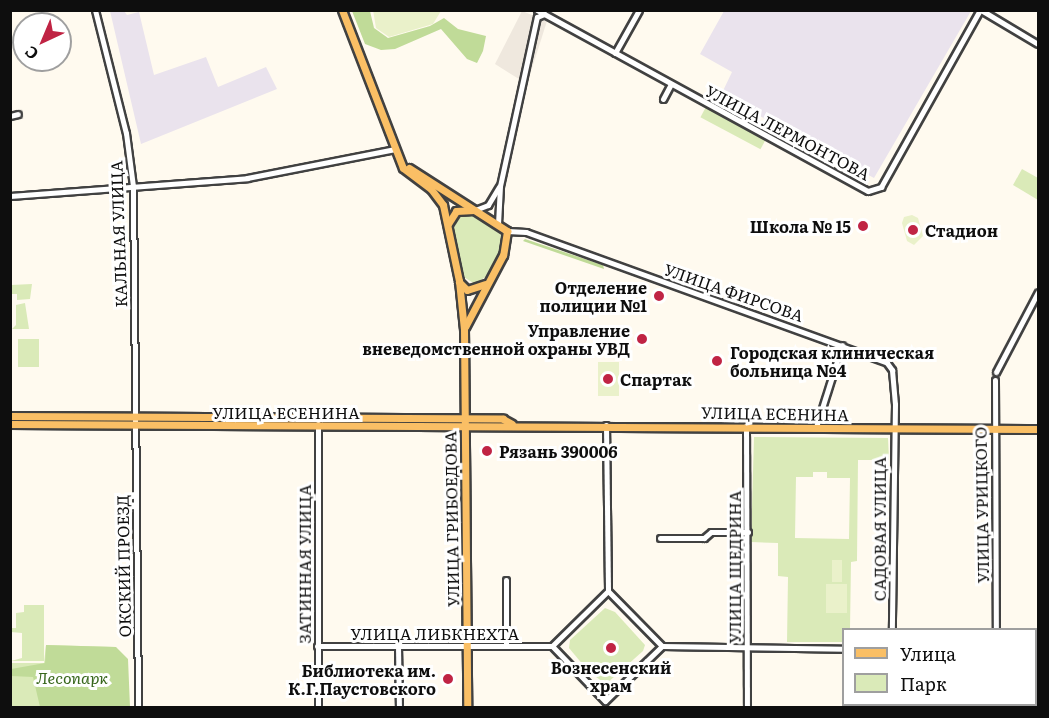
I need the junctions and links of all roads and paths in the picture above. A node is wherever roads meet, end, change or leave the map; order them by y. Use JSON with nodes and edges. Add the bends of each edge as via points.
{"nodes":[{"id":1,"x":94,"y":10,"type":"edge"},
{"id":2,"x":342,"y":10,"type":"edge"},
{"id":3,"x":537,"y":10,"type":"edge"},
{"id":4,"x":639,"y":10,"type":"edge"},
{"id":5,"x":981,"y":10,"type":"edge"},
{"id":6,"x":544,"y":14,"type":"junction"},
{"id":7,"x":1038,"y":44,"type":"edge"},
{"id":8,"x":615,"y":53,"type":"junction"},
{"id":9,"x":671,"y":84,"type":"junction"},
{"id":10,"x":663,"y":99,"type":"dead end"},
{"id":11,"x":18,"y":114,"type":"dead end"},
{"id":12,"x":10,"y":116,"type":"edge"},
{"id":13,"x":396,"y":152,"type":"junction"},
{"id":14,"x":133,"y":186,"type":"junction"},
{"id":15,"x":500,"y":186,"type":"junction"},
{"id":16,"x":10,"y":196,"type":"edge"},
{"id":17,"x":475,"y":210,"type":"junction"},
{"id":18,"x":498,"y":224,"type":"junction"},
{"id":19,"x":447,"y":227,"type":"junction"},
{"id":20,"x":507,"y":231,"type":"junction"},
{"id":21,"x":490,"y":277,"type":"junction"},
{"id":22,"x":462,"y":287,"type":"junction"},
{"id":23,"x":1038,"y":292,"type":"edge"},
{"id":24,"x":477,"y":301,"type":"junction"},
{"id":25,"x":464,"y":329,"type":"junction"},
{"id":26,"x":842,"y":345,"type":"junction"},
{"id":27,"x":996,"y":372,"type":"dead end"},
{"id":28,"x":995,"y":380,"type":"dead end"},
{"id":29,"x":10,"y":416,"type":"edge"},
{"id":30,"x":34,"y":420,"type":"junction"},
{"id":31,"x":133,"y":421,"type":"junction"},
{"id":32,"x":318,"y":423,"type":"junction"},
{"id":33,"x":463,"y":423,"type":"junction"},
{"id":34,"x":10,"y":424,"type":"edge"},
{"id":35,"x":606,"y":425,"type":"junction"},
{"id":36,"x":746,"y":426,"type":"junction"},
{"id":37,"x":816,"y":427,"type":"junction"},
{"id":38,"x":894,"y":428,"type":"junction"},
{"id":39,"x":994,"y":428,"type":"junction"},
{"id":40,"x":1038,"y":429,"type":"edge"},
{"id":41,"x":748,"y":532,"type":"junction"},
{"id":42,"x":660,"y":538,"type":"dead end"},
{"id":43,"x":506,"y":580,"type":"dead end"},
{"id":44,"x":608,"y":591,"type":"junction"},
{"id":45,"x":892,"y":628,"type":"edge"},
{"id":46,"x":996,"y":628,"type":"edge"},
{"id":47,"x":317,"y":646,"type":"junction"},
{"id":48,"x":398,"y":646,"type":"junction"},
{"id":49,"x":466,"y":646,"type":"junction"},
{"id":50,"x":506,"y":646,"type":"junction"},
{"id":51,"x":552,"y":646,"type":"junction"},
{"id":52,"x":662,"y":646,"type":"junction"},
{"id":53,"x":747,"y":647,"type":"junction"},
{"id":54,"x":842,"y":649,"type":"edge"},
{"id":55,"x":605,"y":704,"type":"edge"},
{"id":56,"x":138,"y":708,"type":"edge"},
{"id":57,"x":318,"y":708,"type":"edge"},
{"id":58,"x":399,"y":708,"type":"edge"},
{"id":59,"x":467,"y":708,"type":"edge"},
{"id":60,"x":747,"y":708,"type":"edge"}],
"edges":[{"from":1,"to":14,"type":"street","name":"КАЛЬНАЯ УЛИЦА","via":[[126,133]]},
{"from":2,"to":13,"type":"main road"},
{"from":3,"to":6,"type":"street","name":"УЛИЦА ЛЕРМОНТОВА"},
{"from":4,"to":8,"type":"street"},
{"from":5,"to":7,"type":"street"},
{"from":5,"to":9,"type":"street","name":"УЛИЦА ЛЕРМОНТОВА","via":[[881,187],[868,191]]},
{"from":6,"to":8,"type":"street","name":"УЛИЦА ЛЕРМОНТОВА"},
{"from":6,"to":15,"type":"street","via":[[537,17]]},
{"from":8,"to":9,"type":"street","name":"УЛИЦА ЛЕРМОНТОВА"},
{"from":9,"to":10,"type":"street"},
{"from":11,"to":12,"type":"street"},
{"from":13,"to":14,"type":"street","via":[[247,178]]},
{"from":13,"to":17,"type":"main road","via":[[417,175]]},
{"from":13,"to":19,"type":"main road","name":"УЛИЦА ГРИБОЕДОВА","via":[[412,177],[438,197]]},
{"from":14,"to":16,"type":"street"},
{"from":14,"to":31,"type":"street","name":"КАЛЬНАЯ УЛИЦА"},
{"from":15,"to":17,"type":"street","via":[[488,205]]},
{"from":15,"to":18,"type":"street"},
{"from":17,"to":18,"type":"main road"},
{"from":17,"to":19,"type":"main road","via":[[456,211]]},
{"from":18,"to":20,"type":"main road"},
{"from":19,"to":22,"type":"main road","name":"УЛИЦА ГРИБОЕДОВА"},
{"from":20,"to":21,"type":"main road","via":[[503,255]]},
{"from":20,"to":26,"type":"street","name":"УЛИЦА ФИРСОВА","via":[[526,232]]},
{"from":21,"to":22,"type":"main road","via":[[481,288]]},
{"from":21,"to":24,"type":"main road"},
{"from":22,"to":24,"type":"main road"},
{"from":22,"to":25,"type":"main road","name":"УЛИЦА ГРИБОЕДОВА"},
{"from":23,"to":27,"type":"street"},
{"from":24,"to":25,"type":"main road"},
{"from":25,"to":33,"type":"main road","name":"УЛИЦА ГРИБОЕДОВА"},
{"from":26,"to":37,"type":"street"},
{"from":26,"to":38,"type":"street","name":"УЛИЦА ФИРСОВА","via":[[887,363],[892,370]]},
{"from":28,"to":39,"type":"street","name":"УЛИЦА УРИЦКОГО"},
{"from":29,"to":30,"type":"main road"},
{"from":30,"to":31,"type":"main road","name":"УЛИЦА ЕСЕНИНА"},
{"from":30,"to":34,"type":"main road"},
{"from":31,"to":32,"type":"main road","name":"УЛИЦА ЕСЕНИНА"},
{"from":31,"to":56,"type":"street","name":"ОКСКИЙ ПРОЕЗД"},
{"from":32,"to":33,"type":"main road","name":"УЛИЦА ЕСЕНИНА"},
{"from":32,"to":47,"type":"street","name":"ЗАТИННАЯ УЛИЦА"},
{"from":33,"to":35,"type":"main road","name":"УЛИЦА ЕСЕНИНА"},
{"from":33,"to":49,"type":"main road","name":"УЛИЦА ГРИБОЕДОВА"},
{"from":35,"to":36,"type":"main road","name":"УЛИЦА ЕСЕНИНА"},
{"from":35,"to":44,"type":"street"},
{"from":36,"to":37,"type":"main road","name":"УЛИЦА ЕСЕНИНА"},
{"from":36,"to":41,"type":"street","name":"УЛИЦА ЩЕДРИНА"},
{"from":37,"to":38,"type":"main road","name":"УЛИЦА ЕСЕНИНА"},
{"from":38,"to":39,"type":"main road","name":"УЛИЦА ЕСЕНИНА"},
{"from":38,"to":45,"type":"street","name":"САДОВАЯ УЛИЦА"},
{"from":39,"to":40,"type":"main road","name":"УЛИЦА ЕСЕНИНА"},
{"from":39,"to":46,"type":"street","name":"УЛИЦА УРИЦКОГО"},
{"from":41,"to":42,"type":"street"},
{"from":41,"to":53,"type":"street","name":"УЛИЦА ЩЕДРИНА"},
{"from":43,"to":50,"type":"street"},
{"from":44,"to":51,"type":"street"},
{"from":44,"to":52,"type":"street"},
{"from":47,"to":48,"type":"street","name":"УЛИЦА ЛИБКНЕХТА"},
{"from":47,"to":57,"type":"street","name":"ЗАТИННАЯ УЛИЦА"},
{"from":48,"to":49,"type":"street","name":"УЛИЦА ЛИБКНЕХТА"},
{"from":48,"to":58,"type":"street"},
{"from":49,"to":50,"type":"street","name":"УЛИЦА ЛИБКНЕХТА"},
{"from":49,"to":59,"type":"main road","name":"УЛИЦА ГРИБОЕДОВА"},
{"from":50,"to":51,"type":"street","name":"УЛИЦА ЛИБКНЕХТА"},
{"from":51,"to":55,"type":"street"},
{"from":52,"to":53,"type":"street"},
{"from":52,"to":55,"type":"street"},
{"from":53,"to":54,"type":"street"},
{"from":53,"to":60,"type":"street","name":"УЛИЦА ЩЕДРИНА"}]}
